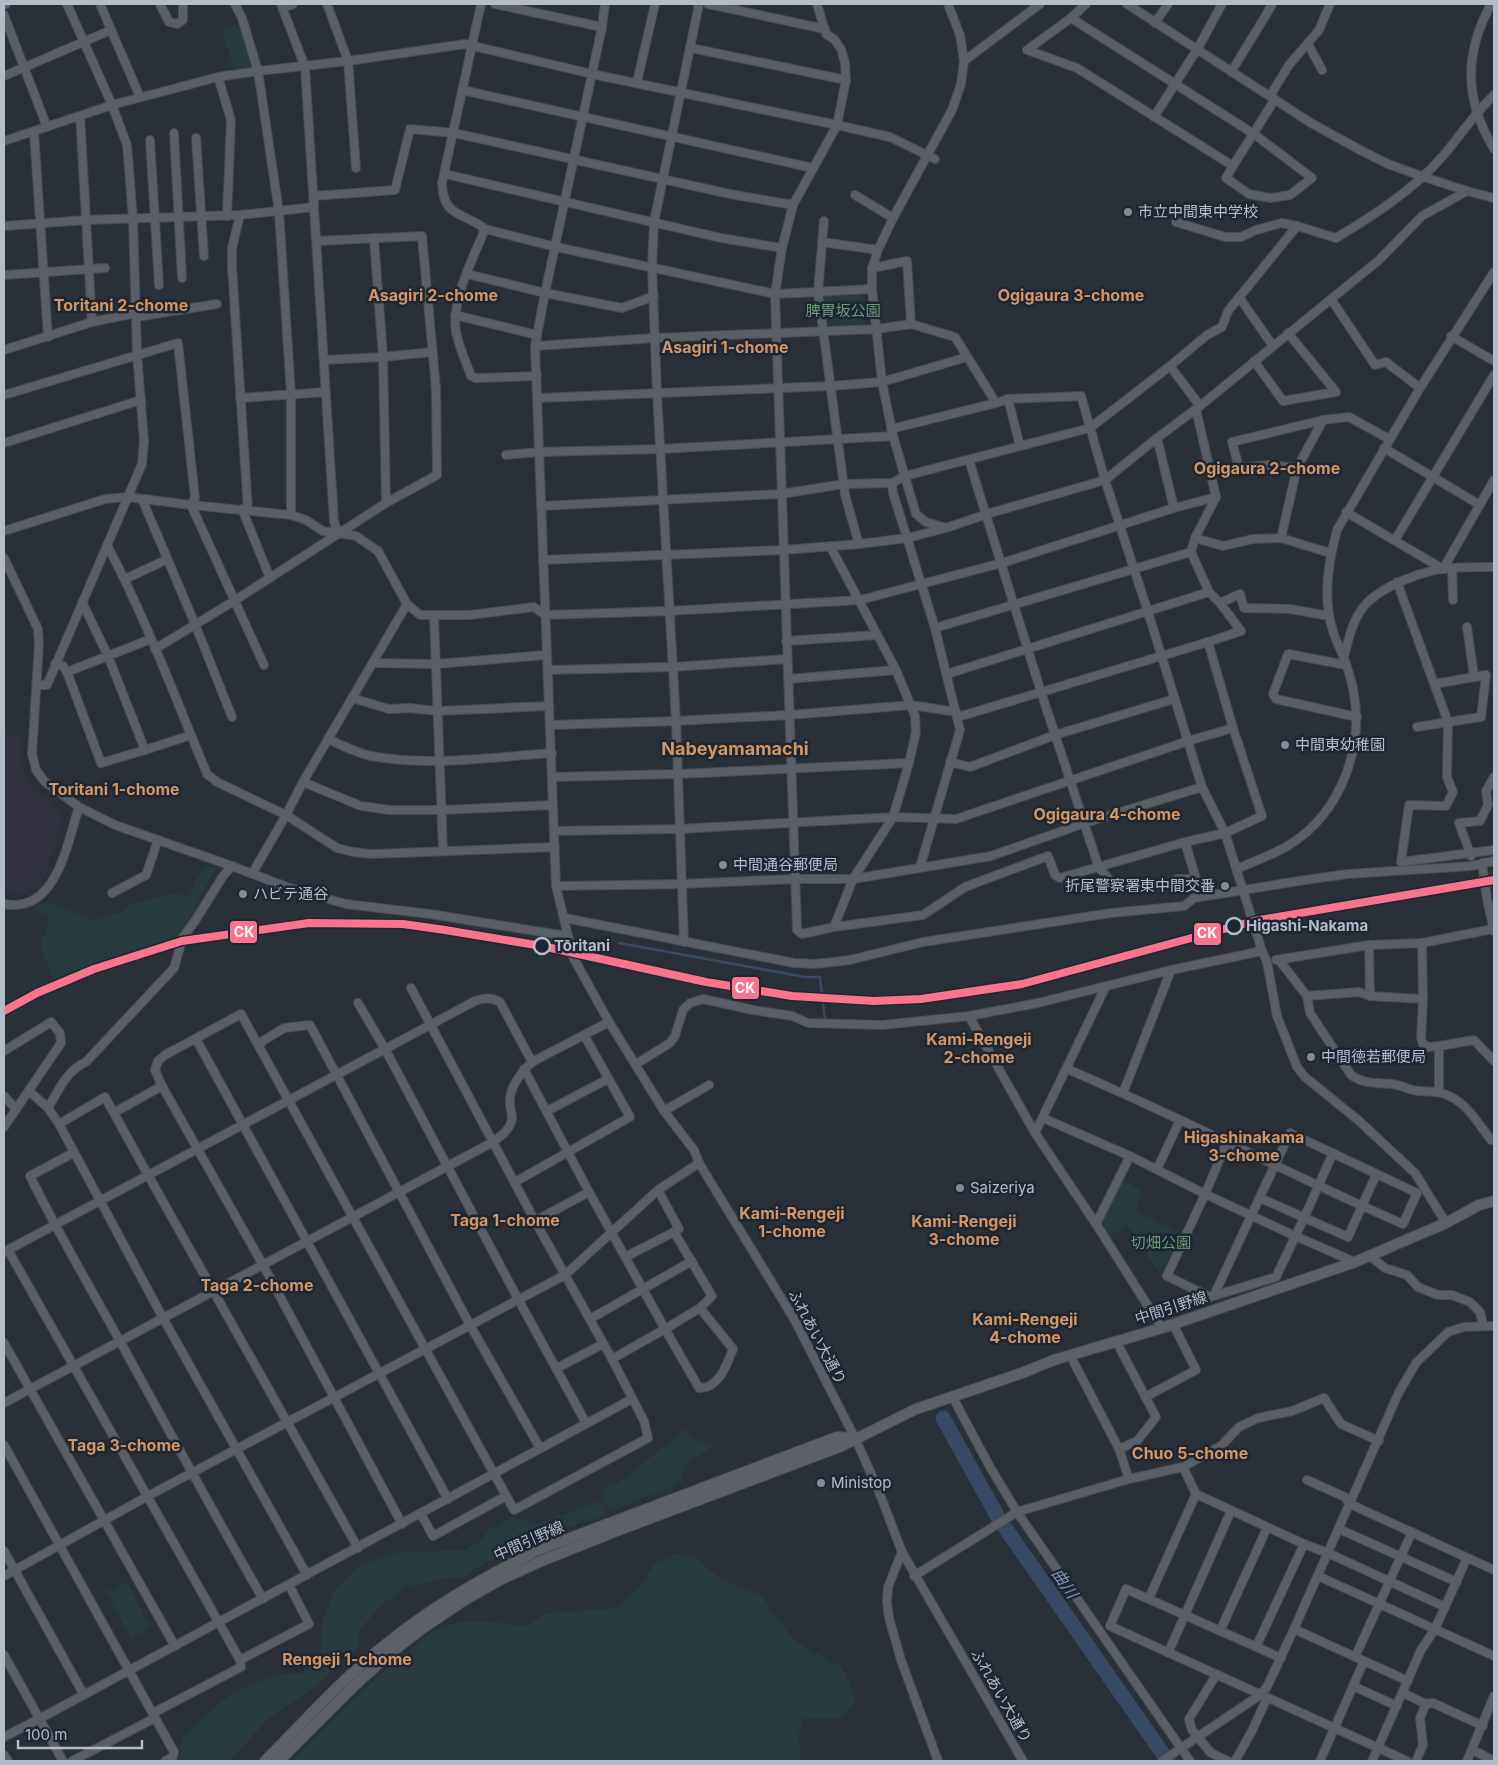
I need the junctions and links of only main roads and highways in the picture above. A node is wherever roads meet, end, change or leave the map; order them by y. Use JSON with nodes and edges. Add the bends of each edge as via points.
{"nodes":[{"id":1,"x":1494,"y":1201,"type":"edge"},
{"id":2,"x":855,"y":1438,"type":"junction"},
{"id":3,"x":265,"y":1761,"type":"edge"},
{"id":4,"x":279,"y":1761,"type":"edge"}],
"edges":[{"from":1,"to":2,"type":"main road","name":"中間引野線","via":[[1355,1262],[950,1397]]},
{"from":2,"to":3,"type":"main road","name":"中間引野線","via":[[828,1440],[536,1551],[498,1570],[461,1591],[384,1645]]},
{"from":2,"to":4,"type":"main road","name":"中間引野線","via":[[842,1446],[539,1562],[500,1580],[463,1601],[388,1655]]}]}
